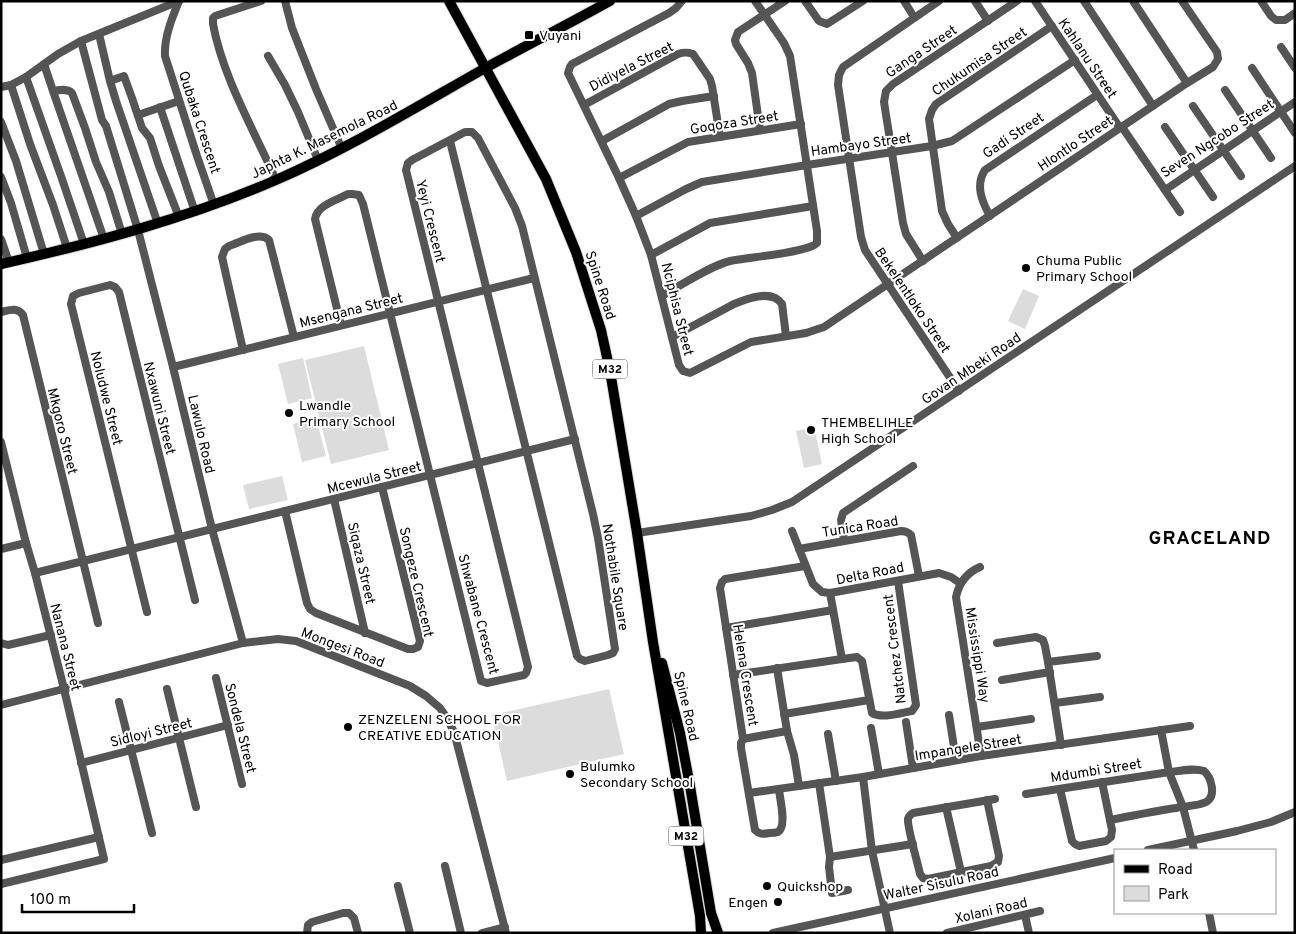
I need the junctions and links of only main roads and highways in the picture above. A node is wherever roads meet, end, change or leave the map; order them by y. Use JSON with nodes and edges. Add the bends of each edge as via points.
{"nodes":[{"id":1,"x":449,"y":1,"type":"edge"},
{"id":2,"x":610,"y":1,"type":"edge"},
{"id":3,"x":486,"y":68,"type":"junction"},
{"id":4,"x":5,"y":263,"type":"edge"},
{"id":5,"x":648,"y":603,"type":"junction"},
{"id":6,"x":701,"y":933,"type":"edge"},
{"id":7,"x":706,"y":933,"type":"edge"},
{"id":8,"x":717,"y":933,"type":"edge"}],
"edges":[{"from":1,"to":3,"type":"main road","name":"Spine Road","number":"M32"},
{"from":2,"to":3,"type":"main road","name":"Japhta K. Masemola Road"},
{"from":3,"to":4,"type":"main road","name":"Japhta K. Masemola Road","via":[[342,149],[276,180],[158,224]]},
{"from":3,"to":5,"type":"main road","name":"Spine Road","number":"M32","via":[[546,179],[590,292],[610,371]]},
{"from":5,"to":6,"type":"main road","name":"Spine Road","number":"M32"},
{"from":5,"to":8,"type":"main road","name":"Spine Road","number":"M32","via":[[680,733]]},
{"from":7,"to":8,"type":"main road","name":"Spine Road","number":"M32"}]}
